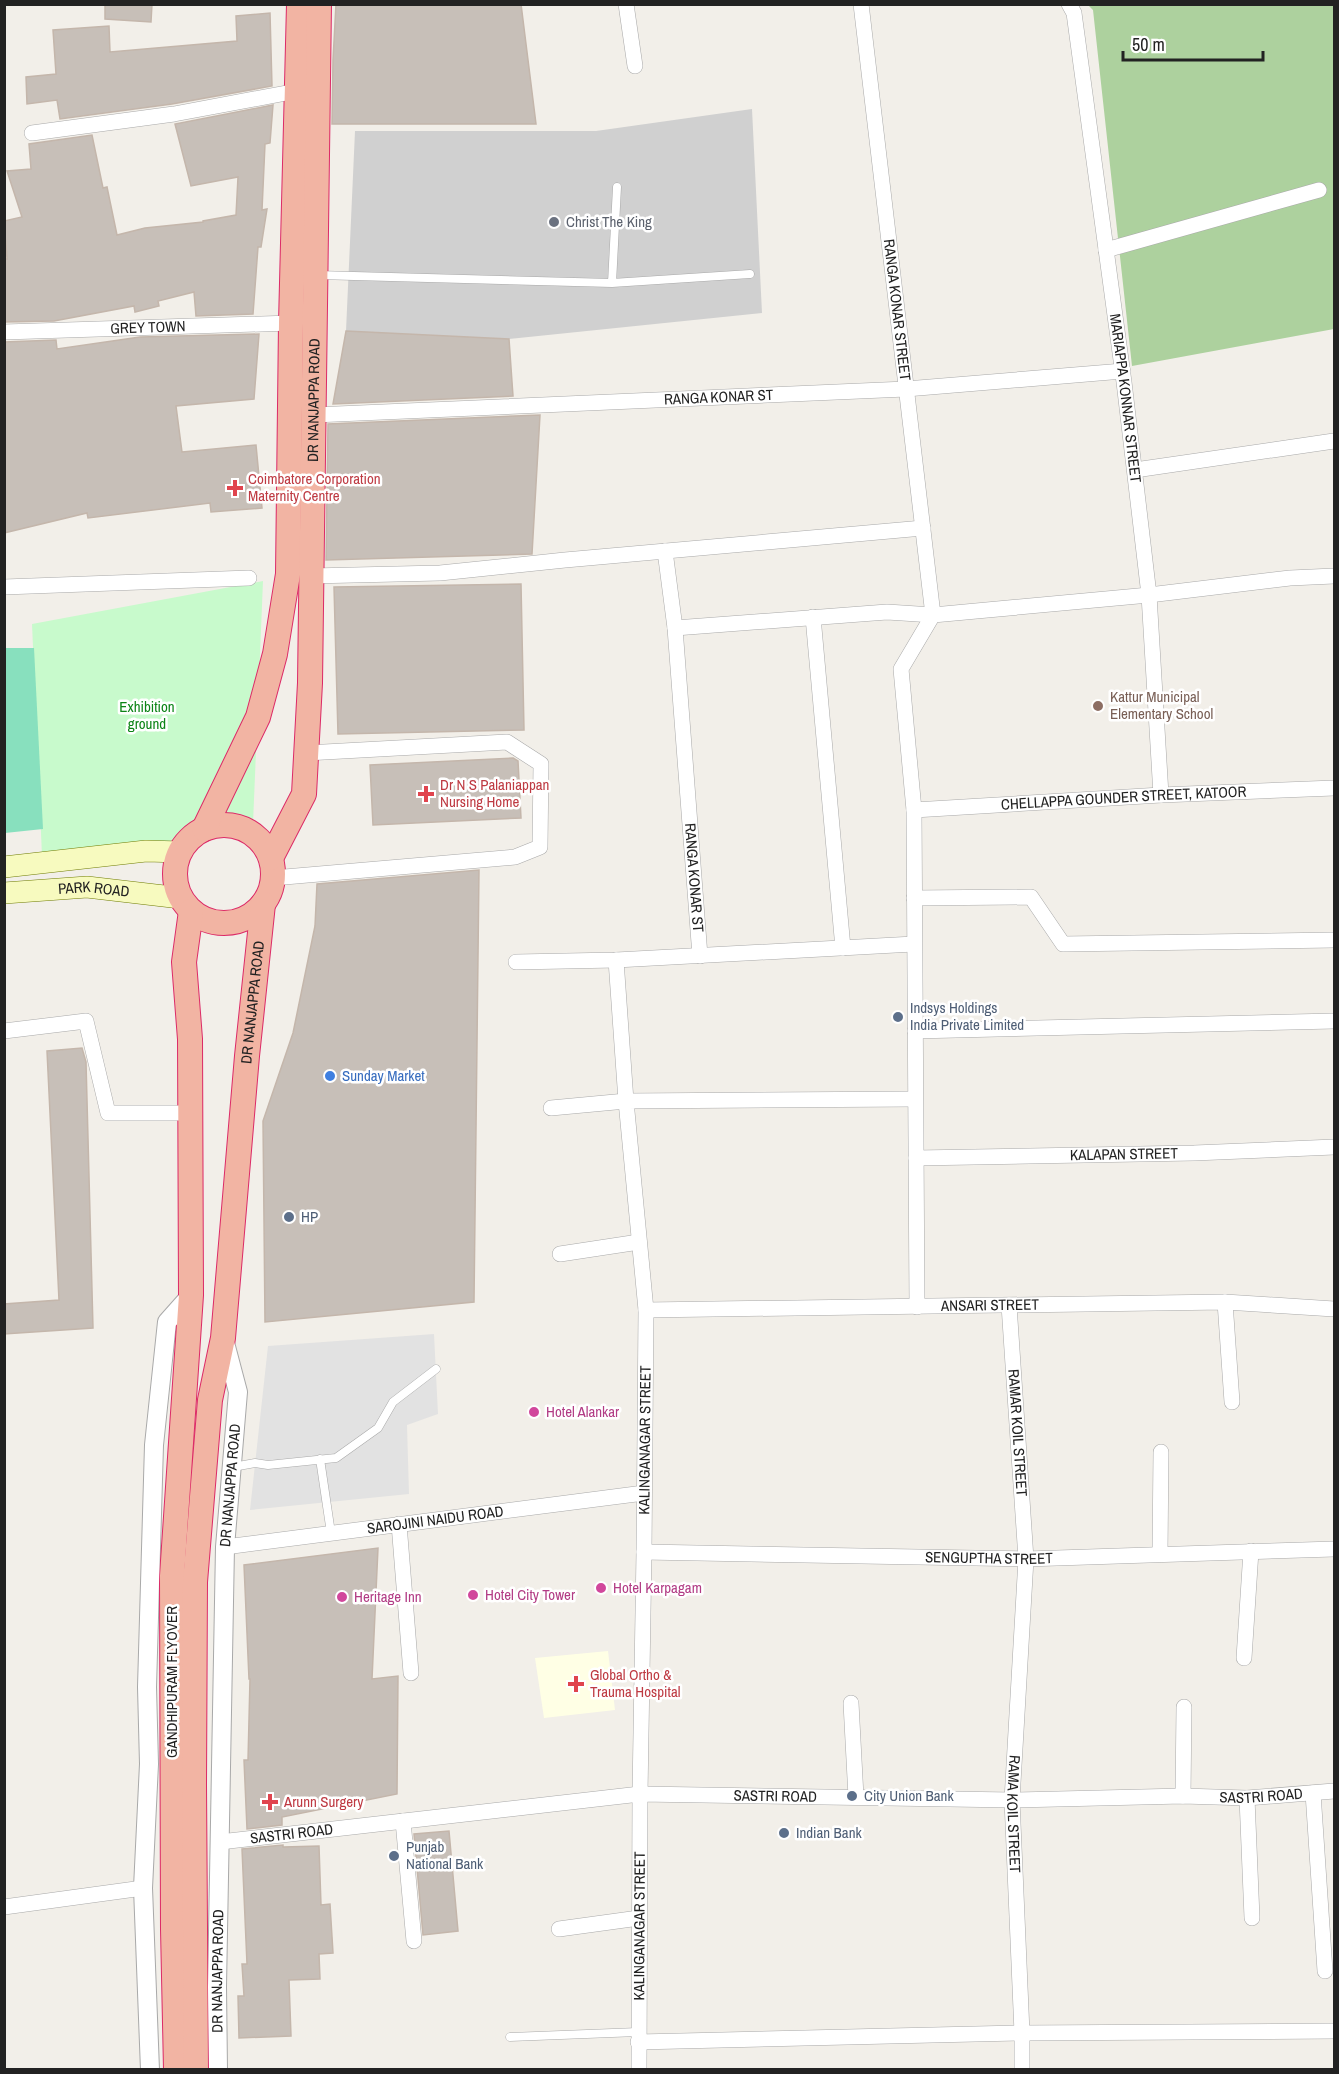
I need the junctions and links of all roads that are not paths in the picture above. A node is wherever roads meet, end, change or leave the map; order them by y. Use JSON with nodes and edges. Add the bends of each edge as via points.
{"nodes":[{"id":1,"x":299,"y":4,"type":"edge"},
{"id":2,"x":320,"y":4,"type":"edge"},
{"id":3,"x":626,"y":4,"type":"edge"},
{"id":4,"x":861,"y":4,"type":"edge"},
{"id":5,"x":1069,"y":4,"type":"edge"},
{"id":6,"x":635,"y":66,"type":"dead end"},
{"id":7,"x":297,"y":91,"type":"junction"},
{"id":8,"x":32,"y":133,"type":"dead end"},
{"id":9,"x":617,"y":188,"type":"dead end"},
{"id":10,"x":1319,"y":190,"type":"dead end"},
{"id":11,"x":1106,"y":250,"type":"junction"},
{"id":12,"x":750,"y":274,"type":"dead end"},
{"id":13,"x":316,"y":275,"type":"junction"},
{"id":14,"x":612,"y":283,"type":"junction"},
{"id":15,"x":291,"y":323,"type":"junction"},
{"id":16,"x":4,"y":332,"type":"edge"},
{"id":17,"x":1123,"y":371,"type":"junction"},
{"id":18,"x":906,"y":389,"type":"junction"},
{"id":19,"x":314,"y":415,"type":"junction"},
{"id":20,"x":1335,"y":441,"type":"edge"},
{"id":21,"x":1135,"y":470,"type":"junction"},
{"id":22,"x":300,"y":515,"type":"junction"},
{"id":23,"x":923,"y":528,"type":"junction"},
{"id":24,"x":665,"y":551,"type":"junction"},
{"id":25,"x":310,"y":576,"type":"junction"},
{"id":26,"x":1335,"y":576,"type":"edge"},
{"id":27,"x":249,"y":578,"type":"dead end"},
{"id":28,"x":4,"y":587,"type":"edge"},
{"id":29,"x":1149,"y":595,"type":"junction"},
{"id":30,"x":933,"y":615,"type":"junction"},
{"id":31,"x":813,"y":617,"type":"junction"},
{"id":32,"x":675,"y":628,"type":"junction"},
{"id":33,"x":306,"y":753,"type":"junction"},
{"id":34,"x":1335,"y":789,"type":"edge"},
{"id":35,"x":1161,"y":795,"type":"junction"},
{"id":36,"x":914,"y":810,"type":"junction"},
{"id":37,"x":204,"y":829,"type":"junction"},
{"id":38,"x":180,"y":852,"type":"junction"},
{"id":39,"x":4,"y":867,"type":"edge"},
{"id":40,"x":272,"y":868,"type":"junction"},
{"id":41,"x":4,"y":893,"type":"edge"},
{"id":42,"x":914,"y":898,"type":"junction"},
{"id":43,"x":186,"y":904,"type":"junction"},
{"id":44,"x":263,"y":904,"type":"junction"},
{"id":45,"x":1335,"y":940,"type":"edge"},
{"id":46,"x":914,"y":944,"type":"junction"},
{"id":47,"x":843,"y":948,"type":"junction"},
{"id":48,"x":700,"y":956,"type":"junction"},
{"id":49,"x":616,"y":960,"type":"junction"},
{"id":50,"x":516,"y":962,"type":"dead end"},
{"id":51,"x":1335,"y":1021,"type":"edge"},
{"id":52,"x":4,"y":1031,"type":"edge"},
{"id":53,"x":915,"y":1031,"type":"junction"},
{"id":54,"x":915,"y":1099,"type":"junction"},
{"id":55,"x":626,"y":1101,"type":"junction"},
{"id":56,"x":551,"y":1108,"type":"dead end"},
{"id":57,"x":189,"y":1113,"type":"junction"},
{"id":58,"x":1335,"y":1147,"type":"edge"},
{"id":59,"x":916,"y":1158,"type":"junction"},
{"id":60,"x":639,"y":1242,"type":"junction"},
{"id":61,"x":560,"y":1254,"type":"dead end"},
{"id":62,"x":191,"y":1295,"type":"junction"},
{"id":63,"x":1225,"y":1302,"type":"junction"},
{"id":64,"x":1009,"y":1305,"type":"junction"},
{"id":65,"x":916,"y":1306,"type":"junction"},
{"id":66,"x":1335,"y":1309,"type":"edge"},
{"id":67,"x":645,"y":1310,"type":"junction"},
{"id":68,"x":223,"y":1338,"type":"junction"},
{"id":69,"x":436,"y":1369,"type":"dead end"},
{"id":70,"x":1232,"y":1402,"type":"dead end"},
{"id":71,"x":1161,"y":1452,"type":"dead end"},
{"id":72,"x":320,"y":1460,"type":"junction"},
{"id":73,"x":232,"y":1467,"type":"junction"},
{"id":74,"x":644,"y":1492,"type":"junction"},
{"id":75,"x":399,"y":1524,"type":"junction"},
{"id":76,"x":331,"y":1533,"type":"junction"},
{"id":77,"x":225,"y":1547,"type":"junction"},
{"id":78,"x":1335,"y":1549,"type":"edge"},
{"id":79,"x":1251,"y":1551,"type":"junction"},
{"id":80,"x":644,"y":1552,"type":"junction"},
{"id":81,"x":1160,"y":1554,"type":"junction"},
{"id":82,"x":1026,"y":1559,"type":"junction"},
{"id":83,"x":1245,"y":1658,"type":"dead end"},
{"id":84,"x":411,"y":1673,"type":"dead end"},
{"id":85,"x":851,"y":1703,"type":"dead end"},
{"id":86,"x":1184,"y":1707,"type":"dead end"},
{"id":87,"x":1335,"y":1791,"type":"edge"},
{"id":88,"x":1313,"y":1793,"type":"junction"},
{"id":89,"x":640,"y":1794,"type":"junction"},
{"id":90,"x":1183,"y":1796,"type":"junction"},
{"id":91,"x":856,"y":1797,"type":"junction"},
{"id":92,"x":1247,"y":1798,"type":"junction"},
{"id":93,"x":1012,"y":1800,"type":"junction"},
{"id":94,"x":403,"y":1821,"type":"junction"},
{"id":95,"x":219,"y":1842,"type":"junction"},
{"id":96,"x":143,"y":1888,"type":"junction"},
{"id":97,"x":4,"y":1907,"type":"edge"},
{"id":98,"x":639,"y":1918,"type":"junction"},
{"id":99,"x":1252,"y":1918,"type":"dead end"},
{"id":100,"x":559,"y":1929,"type":"dead end"},
{"id":101,"x":414,"y":1941,"type":"dead end"},
{"id":102,"x":1325,"y":1971,"type":"dead end"},
{"id":103,"x":1335,"y":2031,"type":"edge"},
{"id":104,"x":1022,"y":2032,"type":"junction"},
{"id":105,"x":510,"y":2037,"type":"dead end"},
{"id":106,"x":638,"y":2037,"type":"junction"},
{"id":107,"x":150,"y":2070,"type":"edge"},
{"id":108,"x":176,"y":2070,"type":"edge"},
{"id":109,"x":196,"y":2070,"type":"edge"},
{"id":110,"x":218,"y":2070,"type":"edge"},
{"id":111,"x":639,"y":2070,"type":"edge"},
{"id":112,"x":1022,"y":2070,"type":"edge"}],
"edges":[{"from":1,"to":7,"type":"highway","name":"DR NANJAPPA ROAD"},
{"from":2,"to":13,"type":"highway","name":"DR NANJAPPA ROAD"},
{"from":3,"to":6,"type":"street"},
{"from":4,"to":18,"type":"street","name":"RANGA KONAR STREET"},
{"from":5,"to":11,"type":"street","name":"MARIAPPA KONNAR STREET","via":[[1074,12]]},
{"from":7,"to":8,"type":"street","via":[[174,114]]},
{"from":7,"to":15,"type":"highway","name":"DR NANJAPPA ROAD"},
{"from":9,"to":14,"type":"lane"},
{"from":10,"to":11,"type":"street"},
{"from":11,"to":17,"type":"street","name":"MARIAPPA KONNAR STREET"},
{"from":12,"to":14,"type":"lane"},
{"from":13,"to":14,"type":"lane"},
{"from":13,"to":19,"type":"highway","name":"DR NANJAPPA ROAD"},
{"from":15,"to":16,"type":"street","name":"GREY TOWN"},
{"from":15,"to":22,"type":"highway","name":"DR NANJAPPA ROAD"},
{"from":17,"to":18,"type":"street","name":"RANGA KONAR ST"},
{"from":17,"to":21,"type":"street","name":"MARIAPPA KONNAR STREET"},
{"from":18,"to":19,"type":"street","name":"RANGA KONAR ST"},
{"from":18,"to":23,"type":"street","name":"RANGA KONAR STREET"},
{"from":19,"to":22,"type":"highway","name":"DR NANJAPPA ROAD"},
{"from":20,"to":21,"type":"street"},
{"from":21,"to":29,"type":"street","name":"MARIAPPA KONNAR STREET"},
{"from":22,"to":25,"type":"highway","name":"DR NANJAPPA ROAD"},
{"from":22,"to":37,"type":"highway","name":"DR NANJAPPA ROAD","via":[[275,654],[258,717]]},
{"from":23,"to":24,"type":"street"},
{"from":23,"to":30,"type":"street","name":"RANGA KONAR STREET"},
{"from":24,"to":25,"type":"street","via":[[440,573]]},
{"from":24,"to":32,"type":"street","name":"RANGA KONAR ST"},
{"from":25,"to":33,"type":"highway","name":"DR NANJAPPA ROAD"},
{"from":26,"to":29,"type":"street"},
{"from":27,"to":28,"type":"street"},
{"from":29,"to":30,"type":"street"},
{"from":29,"to":35,"type":"street","name":"MARIAPPA KONNAR STREET"},
{"from":30,"to":31,"type":"street","via":[[887,612]]},
{"from":30,"to":36,"type":"street","via":[[901,669]]},
{"from":31,"to":32,"type":"street"},
{"from":31,"to":47,"type":"street"},
{"from":32,"to":48,"type":"street","name":"RANGA KONAR ST"},
{"from":33,"to":40,"type":"highway","name":"DR NANJAPPA ROAD","via":[[304,794]]},
{"from":33,"to":40,"type":"street","via":[[507,742],[541,764],[540,847],[515,857]]},
{"from":34,"to":35,"type":"street","name":"CHELLAPPA GOUNDER STREET, KATOOR"},
{"from":35,"to":36,"type":"street","name":"CHELLAPPA GOUNDER STREET, KATOOR"},
{"from":36,"to":42,"type":"street"},
{"from":37,"to":38,"type":"highway","via":[[190,838]]},
{"from":37,"to":40,"type":"highway","via":[[236,826],[252,833],[264,844]]},
{"from":38,"to":39,"type":"main road","via":[[146,851]]},
{"from":38,"to":43,"type":"highway","via":[[176,883]]},
{"from":40,"to":44,"type":"highway","via":[[271,890]]},
{"from":41,"to":43,"type":"main road","name":"PARK ROAD","via":[[87,887]]},
{"from":42,"to":45,"type":"street","via":[[1031,897],[1063,944]]},
{"from":42,"to":46,"type":"street"},
{"from":43,"to":44,"type":"highway","via":[[205,919],[221,923],[237,922]]},
{"from":43,"to":57,"type":"highway"},
{"from":44,"to":68,"type":"highway","name":"DR NANJAPPA ROAD"},
{"from":46,"to":47,"type":"street"},
{"from":46,"to":53,"type":"street"},
{"from":47,"to":48,"type":"street"},
{"from":48,"to":49,"type":"street"},
{"from":49,"to":50,"type":"street"},
{"from":49,"to":55,"type":"street"},
{"from":51,"to":53,"type":"street"},
{"from":52,"to":57,"type":"street","via":[[86,1021],[108,1113]]},
{"from":53,"to":54,"type":"street"},
{"from":54,"to":55,"type":"street"},
{"from":54,"to":59,"type":"street"},
{"from":55,"to":56,"type":"street"},
{"from":55,"to":60,"type":"street","name":"KALINGANAGAR STREET"},
{"from":57,"to":62,"type":"highway"},
{"from":58,"to":59,"type":"street","name":"KALAPAN STREET"},
{"from":59,"to":65,"type":"street"},
{"from":60,"to":61,"type":"street"},
{"from":60,"to":67,"type":"street","name":"KALINGANAGAR STREET"},
{"from":62,"to":96,"type":"street","via":[[167,1322],[154,1445]]},
{"from":62,"to":108,"type":"highway","name":"GANDHIPURAM FLYOVER","via":[[172,1576]]},
{"from":63,"to":64,"type":"street","name":"ANSARI STREET"},
{"from":63,"to":66,"type":"street","name":"ANSARI STREET"},
{"from":63,"to":70,"type":"street"},
{"from":64,"to":65,"type":"street","name":"ANSARI STREET"},
{"from":64,"to":82,"type":"street","name":"RAMAR KOIL STREET"},
{"from":65,"to":67,"type":"street","name":"ANSARI STREET"},
{"from":67,"to":74,"type":"street","name":"KALINGANAGAR STREET"},
{"from":68,"to":73,"type":"street","name":"DR NANJAPPA ROAD","via":[[238,1392]]},
{"from":68,"to":109,"type":"highway","name":"GANDHIPURAM FLYOVER","via":[[210,1401],[195,1582]]},
{"from":69,"to":72,"type":"lane","via":[[393,1402],[378,1428],[336,1458]]},
{"from":71,"to":81,"type":"street"},
{"from":72,"to":73,"type":"lane"},
{"from":72,"to":76,"type":"lane"},
{"from":73,"to":77,"type":"street","name":"DR NANJAPPA ROAD"},
{"from":74,"to":75,"type":"street","name":"SAROJINI NAIDU ROAD"},
{"from":74,"to":80,"type":"street","name":"KALINGANAGAR STREET"},
{"from":75,"to":76,"type":"street","name":"SAROJINI NAIDU ROAD"},
{"from":75,"to":84,"type":"street"},
{"from":76,"to":77,"type":"street","name":"SAROJINI NAIDU ROAD"},
{"from":77,"to":95,"type":"street","name":"DR NANJAPPA ROAD"},
{"from":78,"to":79,"type":"street","name":"SENGUPTHA STREET"},
{"from":79,"to":81,"type":"street","name":"SENGUPTHA STREET"},
{"from":79,"to":83,"type":"street"},
{"from":80,"to":82,"type":"street","name":"SENGUPTHA STREET"},
{"from":80,"to":89,"type":"street","name":"KALINGANAGAR STREET"},
{"from":81,"to":82,"type":"street","name":"SENGUPTHA STREET"},
{"from":82,"to":93,"type":"street","name":"RAMA KOIL STREET"},
{"from":85,"to":91,"type":"street"},
{"from":86,"to":90,"type":"street"},
{"from":87,"to":88,"type":"street","name":"SASTRI ROAD"},
{"from":88,"to":92,"type":"street","name":"SASTRI ROAD"},
{"from":88,"to":102,"type":"street"},
{"from":89,"to":91,"type":"street","name":"SASTRI ROAD"},
{"from":89,"to":94,"type":"street","name":"SASTRI ROAD"},
{"from":89,"to":98,"type":"street","name":"KALINGANAGAR STREET"},
{"from":90,"to":92,"type":"street","name":"SASTRI ROAD"},
{"from":90,"to":93,"type":"street","name":"SASTRI ROAD"},
{"from":91,"to":93,"type":"street","name":"SASTRI ROAD"},
{"from":92,"to":99,"type":"street"},
{"from":93,"to":104,"type":"street","name":"RAMA KOIL STREET"},
{"from":94,"to":95,"type":"street","name":"SASTRI ROAD"},
{"from":94,"to":101,"type":"street"},
{"from":95,"to":110,"type":"street","name":"DR NANJAPPA ROAD"},
{"from":96,"to":97,"type":"street"},
{"from":96,"to":107,"type":"street"},
{"from":98,"to":100,"type":"street"},
{"from":98,"to":106,"type":"street","name":"KALINGANAGAR STREET"},
{"from":103,"to":104,"type":"street"},
{"from":104,"to":106,"type":"street"},
{"from":104,"to":112,"type":"street","name":"RAMA KOIL STREET"},
{"from":105,"to":106,"type":"lane"},
{"from":106,"to":111,"type":"street","name":"KALINGANAGAR STREET"}]}
